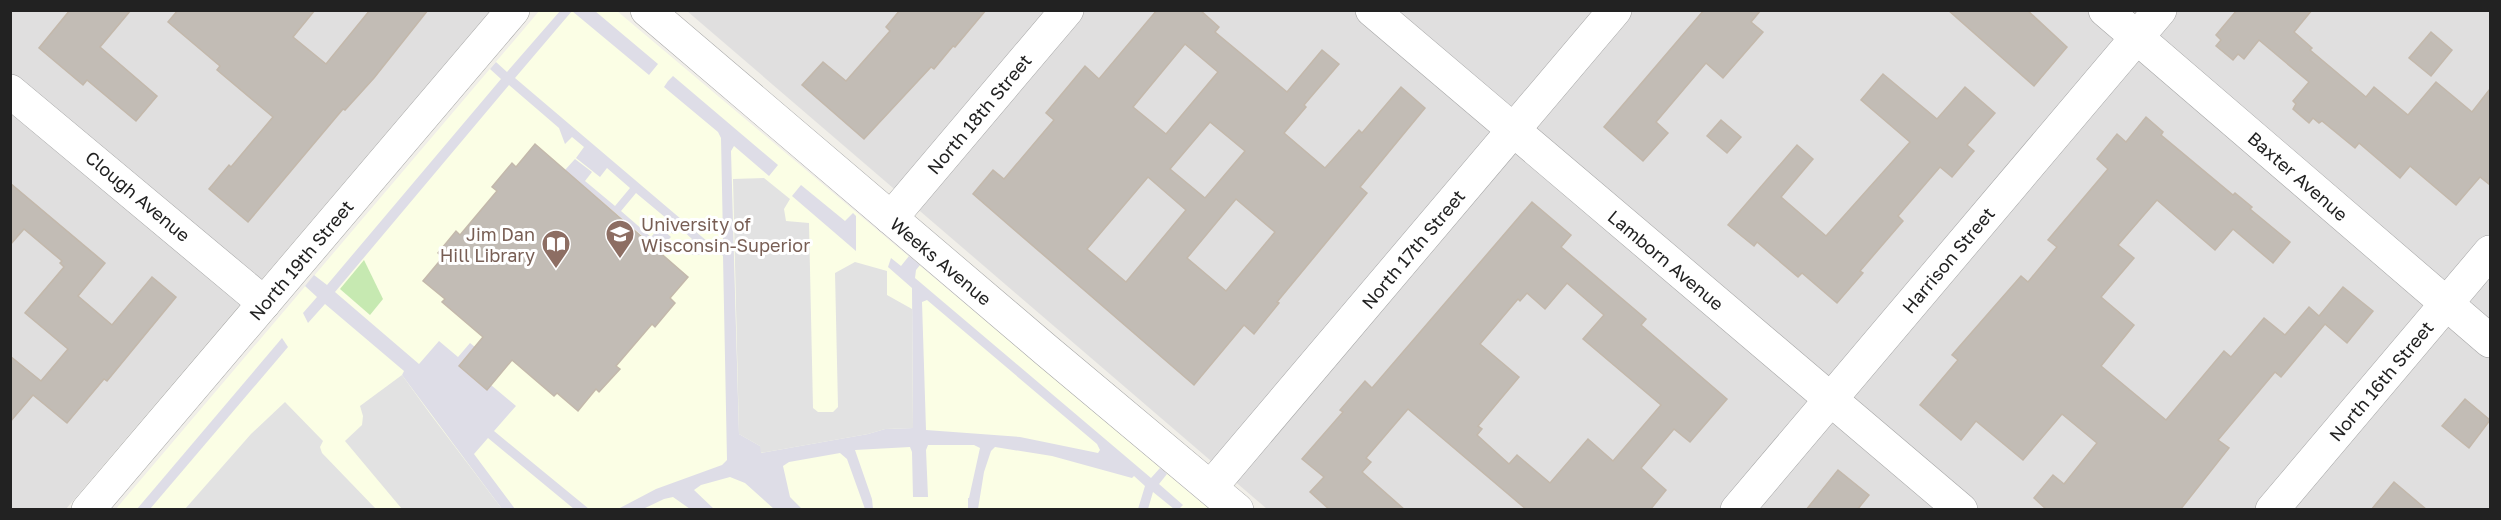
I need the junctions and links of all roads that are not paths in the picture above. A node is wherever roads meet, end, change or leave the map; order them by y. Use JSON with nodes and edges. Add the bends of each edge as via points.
{"nodes":[{"id":1,"x":513,"y":10,"type":"edge"},
{"id":2,"x":647,"y":10,"type":"edge"},
{"id":3,"x":1066,"y":10,"type":"edge"},
{"id":4,"x":1372,"y":10,"type":"edge"},
{"id":5,"x":1615,"y":10,"type":"edge"},
{"id":6,"x":2105,"y":10,"type":"edge"},
{"id":7,"x":2160,"y":10,"type":"edge"},
{"id":8,"x":2137,"y":37,"type":"junction"},
{"id":9,"x":10,"y":91,"type":"edge"},
{"id":10,"x":1513,"y":131,"type":"junction"},
{"id":11,"x":891,"y":218,"type":"junction"},
{"id":12,"x":2490,"y":252,"type":"edge"},
{"id":13,"x":264,"y":303,"type":"junction"},
{"id":14,"x":2446,"y":303,"type":"junction"},
{"id":15,"x":2490,"y":341,"type":"edge"},
{"id":16,"x":1830,"y":399,"type":"junction"},
{"id":17,"x":1211,"y":488,"type":"junction"},
{"id":18,"x":88,"y":510,"type":"edge"},
{"id":19,"x":1237,"y":510,"type":"edge"},
{"id":20,"x":1737,"y":510,"type":"edge"},
{"id":21,"x":1961,"y":510,"type":"edge"},
{"id":22,"x":2272,"y":510,"type":"edge"}],
"edges":[{"from":1,"to":13,"type":"street","name":"North 19th Street"},
{"from":2,"to":11,"type":"street","name":"Weeks Avenue"},
{"from":3,"to":11,"type":"street","name":"North 18th Street"},
{"from":4,"to":10,"type":"street","name":"Lamborn Avenue"},
{"from":5,"to":10,"type":"street","name":"North 17th Street"},
{"from":6,"to":8,"type":"street","name":"Baxter Avenue"},
{"from":7,"to":8,"type":"street","name":"Harrison Street"},
{"from":8,"to":14,"type":"street","name":"Baxter Avenue"},
{"from":8,"to":16,"type":"street","name":"Harrison Street"},
{"from":9,"to":13,"type":"street","name":"Clough Avenue"},
{"from":10,"to":16,"type":"street","name":"Lamborn Avenue"},
{"from":10,"to":17,"type":"street","name":"North 17th Street"},
{"from":11,"to":17,"type":"street","name":"Weeks Avenue"},
{"from":12,"to":14,"type":"street","name":"North 16th Street"},
{"from":13,"to":18,"type":"street","name":"North 19th Street"},
{"from":14,"to":15,"type":"street","name":"Baxter Avenue"},
{"from":14,"to":22,"type":"street","name":"North 16th Street"},
{"from":16,"to":20,"type":"street","name":"Harrison Street"},
{"from":16,"to":21,"type":"street","name":"Lamborn Avenue"},
{"from":17,"to":19,"type":"street","name":"Weeks Avenue"}]}
